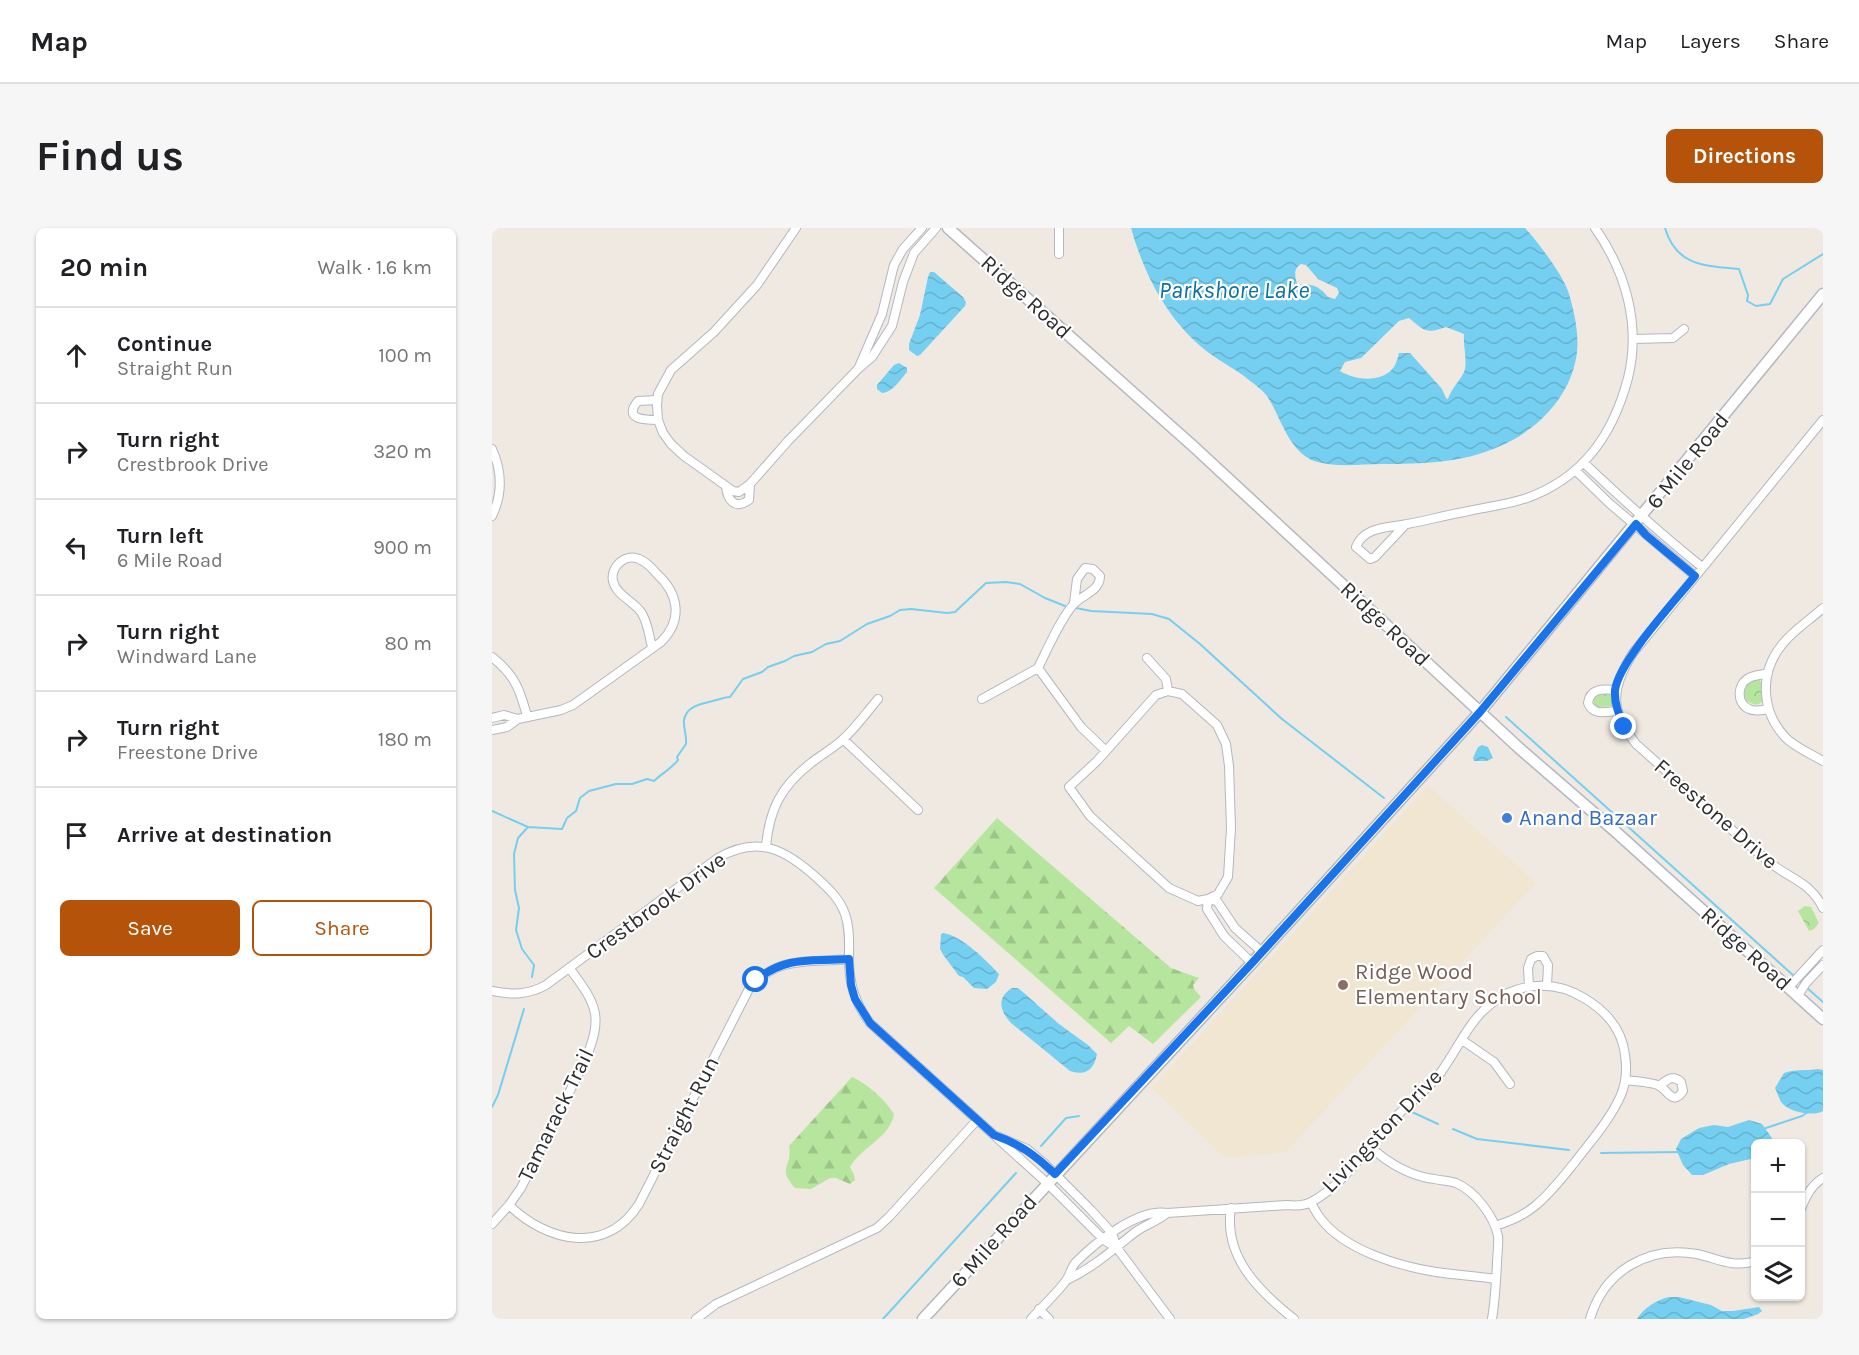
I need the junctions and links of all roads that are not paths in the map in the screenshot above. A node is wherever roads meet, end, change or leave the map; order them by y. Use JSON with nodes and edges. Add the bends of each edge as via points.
{"nodes":[{"id":1,"x":796,"y":228,"type":"edge"},
{"id":2,"x":922,"y":228,"type":"edge"},
{"id":3,"x":936,"y":228,"type":"edge"},
{"id":4,"x":948,"y":228,"type":"edge"},
{"id":5,"x":1059,"y":228,"type":"edge"},
{"id":6,"x":1594,"y":228,"type":"edge"},
{"id":7,"x":1059,"y":254,"type":"dead end"},
{"id":8,"x":1823,"y":294,"type":"edge"},
{"id":9,"x":886,"y":302,"type":"junction"},
{"id":10,"x":898,"y":305,"type":"junction"},
{"id":11,"x":1684,"y":329,"type":"dead end"},
{"id":12,"x":1633,"y":339,"type":"junction"},
{"id":13,"x":858,"y":369,"type":"junction"},
{"id":14,"x":657,"y":400,"type":"junction"},
{"id":15,"x":658,"y":420,"type":"junction"},
{"id":16,"x":1823,"y":420,"type":"edge"},
{"id":17,"x":492,"y":449,"type":"edge"},
{"id":18,"x":1584,"y":463,"type":"junction"},
{"id":19,"x":1575,"y":470,"type":"junction"},
{"id":20,"x":750,"y":484,"type":"junction"},
{"id":21,"x":726,"y":486,"type":"junction"},
{"id":22,"x":492,"y":516,"type":"edge"},
{"id":23,"x":1640,"y":520,"type":"junction"},
{"id":24,"x":1406,"y":525,"type":"junction"},
{"id":25,"x":1702,"y":567,"type":"junction"},
{"id":26,"x":1695,"y":576,"type":"junction"},
{"id":27,"x":1074,"y":603,"type":"junction"},
{"id":28,"x":1820,"y":614,"type":"edge"},
{"id":29,"x":652,"y":647,"type":"junction"},
{"id":30,"x":492,"y":657,"type":"edge"},
{"id":31,"x":1147,"y":658,"type":"dead end"},
{"id":32,"x":1038,"y":668,"type":"junction"},
{"id":33,"x":1768,"y":674,"type":"junction"},
{"id":34,"x":1615,"y":690,"type":"junction"},
{"id":35,"x":1168,"y":691,"type":"junction"},
{"id":36,"x":879,"y":699,"type":"dead end"},
{"id":37,"x":982,"y":699,"type":"dead end"},
{"id":38,"x":1768,"y":709,"type":"junction"},
{"id":39,"x":1617,"y":711,"type":"junction"},
{"id":40,"x":1480,"y":712,"type":"junction"},
{"id":41,"x":527,"y":716,"type":"junction"},
{"id":42,"x":492,"y":718,"type":"edge"},
{"id":43,"x":518,"y":718,"type":"junction"},
{"id":44,"x":492,"y":730,"type":"edge"},
{"id":45,"x":843,"y":739,"type":"junction"},
{"id":46,"x":1106,"y":751,"type":"junction"},
{"id":47,"x":1823,"y":761,"type":"edge"},
{"id":48,"x":918,"y":810,"type":"dead end"},
{"id":49,"x":766,"y":847,"type":"junction"},
{"id":50,"x":1820,"y":893,"type":"edge"},
{"id":51,"x":1208,"y":899,"type":"junction"},
{"id":52,"x":1823,"y":908,"type":"edge"},
{"id":53,"x":1823,"y":950,"type":"edge"},
{"id":54,"x":1262,"y":952,"type":"junction"},
{"id":55,"x":849,"y":959,"type":"junction"},
{"id":56,"x":1252,"y":963,"type":"junction"},
{"id":57,"x":1823,"y":965,"type":"edge"},
{"id":58,"x":570,"y":969,"type":"junction"},
{"id":59,"x":1548,"y":985,"type":"junction"},
{"id":60,"x":1529,"y":986,"type":"junction"},
{"id":61,"x":1788,"y":988,"type":"junction"},
{"id":62,"x":492,"y":991,"type":"edge"},
{"id":63,"x":1798,"y":996,"type":"junction"},
{"id":64,"x":1823,"y":1019,"type":"edge"},
{"id":65,"x":1462,"y":1040,"type":"junction"},
{"id":66,"x":1625,"y":1080,"type":"junction"},
{"id":67,"x":1510,"y":1084,"type":"dead end"},
{"id":68,"x":1659,"y":1086,"type":"dead end"},
{"id":69,"x":977,"y":1120,"type":"junction"},
{"id":70,"x":994,"y":1135,"type":"junction"},
{"id":71,"x":1369,"y":1146,"type":"junction"},
{"id":72,"x":1055,"y":1174,"type":"junction"},
{"id":73,"x":1823,"y":1178,"type":"edge"},
{"id":74,"x":1047,"y":1183,"type":"junction"},
{"id":75,"x":1805,"y":1200,"type":"edge"},
{"id":76,"x":1311,"y":1203,"type":"junction"},
{"id":77,"x":509,"y":1205,"type":"junction"},
{"id":78,"x":1231,"y":1208,"type":"junction"},
{"id":79,"x":1167,"y":1213,"type":"junction"},
{"id":80,"x":492,"y":1224,"type":"edge"},
{"id":81,"x":1495,"y":1226,"type":"junction"},
{"id":82,"x":1112,"y":1233,"type":"junction"},
{"id":83,"x":1104,"y":1240,"type":"junction"},
{"id":84,"x":1117,"y":1248,"type":"junction"},
{"id":85,"x":1751,"y":1262,"type":"edge"},
{"id":86,"x":1496,"y":1279,"type":"junction"},
{"id":87,"x":1067,"y":1280,"type":"junction"},
{"id":88,"x":1039,"y":1309,"type":"junction"},
{"id":89,"x":696,"y":1319,"type":"edge"},
{"id":90,"x":923,"y":1319,"type":"edge"},
{"id":91,"x":1031,"y":1319,"type":"edge"},
{"id":92,"x":1049,"y":1319,"type":"edge"},
{"id":93,"x":1170,"y":1319,"type":"edge"},
{"id":94,"x":1294,"y":1319,"type":"edge"},
{"id":95,"x":1492,"y":1319,"type":"edge"},
{"id":96,"x":1590,"y":1319,"type":"edge"}],
"edges":[{"from":1,"to":14,"type":"street","via":[[757,285],[714,332],[671,370]]},
{"from":2,"to":9,"type":"street","via":[[894,265]]},
{"from":3,"to":10,"type":"street","via":[[914,253]]},
{"from":4,"to":40,"type":"street","name":"Ridge Road","via":[[1193,446]]},
{"from":5,"to":7,"type":"street"},
{"from":6,"to":12,"type":"street","via":[[1622,277]]},
{"from":8,"to":23,"type":"street","name":"6 Mile Road"},
{"from":9,"to":10,"type":"street"},
{"from":9,"to":13,"type":"street"},
{"from":10,"to":13,"type":"street","via":[[885,339]]},
{"from":11,"to":12,"type":"street","via":[[1673,338]]},
{"from":12,"to":18,"type":"street","via":[[1630,369],[1616,416]]},
{"from":13,"to":20,"type":"street"},
{"from":14,"to":15,"type":"street"},
{"from":14,"to":15,"type":"street","via":[[638,401],[633,414],[641,420]]},
{"from":15,"to":21,"type":"street","via":[[671,444]]},
{"from":16,"to":25,"type":"street","name":"Freestone Drive"},
{"from":17,"to":22,"type":"street","via":[[501,484]]},
{"from":18,"to":19,"type":"street"},
{"from":18,"to":23,"type":"street"},
{"from":19,"to":23,"type":"street","via":[[1609,503]]},
{"from":19,"to":24,"type":"street","via":[[1524,499]]},
{"from":20,"to":21,"type":"street","via":[[739,492]]},
{"from":20,"to":21,"type":"street","via":[[749,500],[737,504],[727,496]]},
{"from":23,"to":25,"type":"street","via":[[1653,526]]},
{"from":23,"to":26,"type":"street","via":[[1646,535]]},
{"from":23,"to":40,"type":"street","name":"6 Mile Road"},
{"from":24,"to":24,"type":"street","via":[[1384,526],[1368,533],[1356,547],[1370,559],[1375,557]]},
{"from":25,"to":26,"type":"street","name":"Freestone Drive"},
{"from":26,"to":34,"type":"street","name":"Freestone Drive","via":[[1633,653]]},
{"from":27,"to":27,"type":"street","via":[[1097,585],[1100,576],[1093,569],[1085,568],[1079,574]]},
{"from":27,"to":32,"type":"street"},
{"from":28,"to":33,"type":"street","via":[[1781,646]]},
{"from":29,"to":29,"type":"street","via":[[661,642],[675,622],[674,596],[647,564],[634,558],[624,559],[613,572],[613,582],[641,612]]},
{"from":29,"to":41,"type":"street","via":[[573,705]]},
{"from":30,"to":41,"type":"street","via":[[514,680]]},
{"from":31,"to":35,"type":"street","via":[[1160,669]]},
{"from":32,"to":37,"type":"street"},
{"from":32,"to":46,"type":"street","via":[[1081,727]]},
{"from":33,"to":38,"type":"street"},
{"from":33,"to":38,"type":"street","via":[[1751,676],[1739,693],[1748,708]]},
{"from":34,"to":39,"type":"street","name":"Freestone Drive"},
{"from":34,"to":39,"type":"street","via":[[1596,690],[1588,703],[1598,712]]},
{"from":35,"to":46,"type":"street","via":[[1156,695]]},
{"from":35,"to":51,"type":"street","via":[[1182,694],[1217,725],[1226,744],[1231,828],[1228,877],[1221,891]]},
{"from":36,"to":45,"type":"street"},
{"from":38,"to":47,"type":"street","via":[[1786,738]]},
{"from":39,"to":50,"type":"street","name":"Freestone Drive","via":[[1636,744],[1766,860]]},
{"from":40,"to":54,"type":"street","name":"6 Mile Road"},
{"from":40,"to":61,"type":"street","name":"Ridge Road"},
{"from":41,"to":43,"type":"street"},
{"from":42,"to":43,"type":"street"},
{"from":43,"to":44,"type":"street","via":[[507,727]]},
{"from":45,"to":48,"type":"street"},
{"from":45,"to":49,"type":"street","via":[[808,765],[783,791],[770,816]]},
{"from":46,"to":51,"type":"street","via":[[1069,787],[1090,816],[1168,888],[1198,901]]},
{"from":49,"to":55,"type":"street","name":"Crestbrook Drive","via":[[790,856],[831,891],[845,914]]},
{"from":49,"to":58,"type":"street","name":"Crestbrook Drive","via":[[737,849],[718,858]]},
{"from":50,"to":52,"type":"street","name":"Freestone Drive"},
{"from":51,"to":54,"type":"street","via":[[1217,901],[1234,928]]},
{"from":51,"to":56,"type":"street","via":[[1207,909],[1224,936]]},
{"from":53,"to":61,"type":"street"},
{"from":54,"to":56,"type":"street","name":"6 Mile Road"},
{"from":55,"to":69,"type":"street","name":"Crestbrook Drive","via":[[855,999],[870,1023]]},
{"from":55,"to":77,"type":"street","name":"Straight Run","via":[[786,963],[767,972],[750,987],[639,1204],[621,1224],[596,1236],[566,1238],[545,1231]]},
{"from":56,"to":72,"type":"street","name":"6 Mile Road"},
{"from":57,"to":63,"type":"street"},
{"from":58,"to":62,"type":"street","name":"Crestbrook Drive","via":[[537,990],[523,994]]},
{"from":58,"to":77,"type":"street","name":"Tamarack Trail","via":[[593,1003],[593,1040]]},
{"from":59,"to":60,"type":"street","name":"Livingston Drive"},
{"from":59,"to":60,"type":"street","via":[[1548,965],[1543,956],[1537,956],[1528,968]]},
{"from":59,"to":66,"type":"street","name":"Livingston Drive","via":[[1576,993],[1598,1007],[1614,1024],[1626,1057]]},
{"from":60,"to":65,"type":"street","name":"Livingston Drive","via":[[1500,997],[1484,1010]]},
{"from":61,"to":63,"type":"street","name":"Ridge Road"},
{"from":63,"to":64,"type":"street","name":"Ridge Road"},
{"from":65,"to":67,"type":"street","via":[[1494,1062]]},
{"from":65,"to":71,"type":"street","name":"Livingston Drive","via":[[1438,1076]]},
{"from":66,"to":68,"type":"street"},
{"from":66,"to":81,"type":"street","name":"Livingston Drive","via":[[1611,1113],[1545,1197],[1530,1210]]},
{"from":69,"to":70,"type":"street","name":"Crestbrook Drive"},
{"from":69,"to":89,"type":"street","via":[[877,1228],[716,1304]]},
{"from":70,"to":72,"type":"street","name":"Crestbrook Drive","via":[[1027,1149]]},
{"from":70,"to":74,"type":"street","name":"Crestbrook Drive"},
{"from":71,"to":76,"type":"street","name":"Livingston Drive","via":[[1339,1182]]},
{"from":71,"to":81,"type":"street","via":[[1403,1170],[1466,1189]]},
{"from":72,"to":74,"type":"street","name":"6 Mile Road"},
{"from":72,"to":82,"type":"street","name":"Crestbrook Drive"},
{"from":73,"to":75,"type":"street"},
{"from":74,"to":83,"type":"street","name":"Crestbrook Drive"},
{"from":74,"to":90,"type":"street","name":"6 Mile Road"},
{"from":76,"to":78,"type":"street","name":"Livingston Drive"},
{"from":76,"to":86,"type":"street","via":[[1321,1219],[1343,1239],[1364,1251],[1405,1266]]},
{"from":77,"to":80,"type":"street","name":"Tamarack Trail"},
{"from":78,"to":79,"type":"street","name":"Livingston Drive"},
{"from":78,"to":94,"type":"street","via":[[1231,1237],[1245,1270],[1266,1296]]},
{"from":79,"to":82,"type":"street","name":"Livingston Drive","via":[[1148,1214]]},
{"from":79,"to":84,"type":"street","name":"Livingston Drive"},
{"from":81,"to":86,"type":"street"},
{"from":82,"to":83,"type":"street","name":"Livingston Drive"},
{"from":82,"to":84,"type":"street"},
{"from":83,"to":84,"type":"street","name":"Crestbrook Drive"},
{"from":83,"to":87,"type":"street","name":"Livingston Drive","via":[[1074,1264]]},
{"from":84,"to":87,"type":"street","name":"Livingston Drive"},
{"from":84,"to":93,"type":"street"},
{"from":85,"to":96,"type":"street","via":[[1722,1263],[1698,1254],[1681,1253],[1647,1257],[1609,1281]]},
{"from":86,"to":95,"type":"street"},
{"from":87,"to":88,"type":"street"},
{"from":88,"to":91,"type":"street"},
{"from":88,"to":92,"type":"street"}]}
